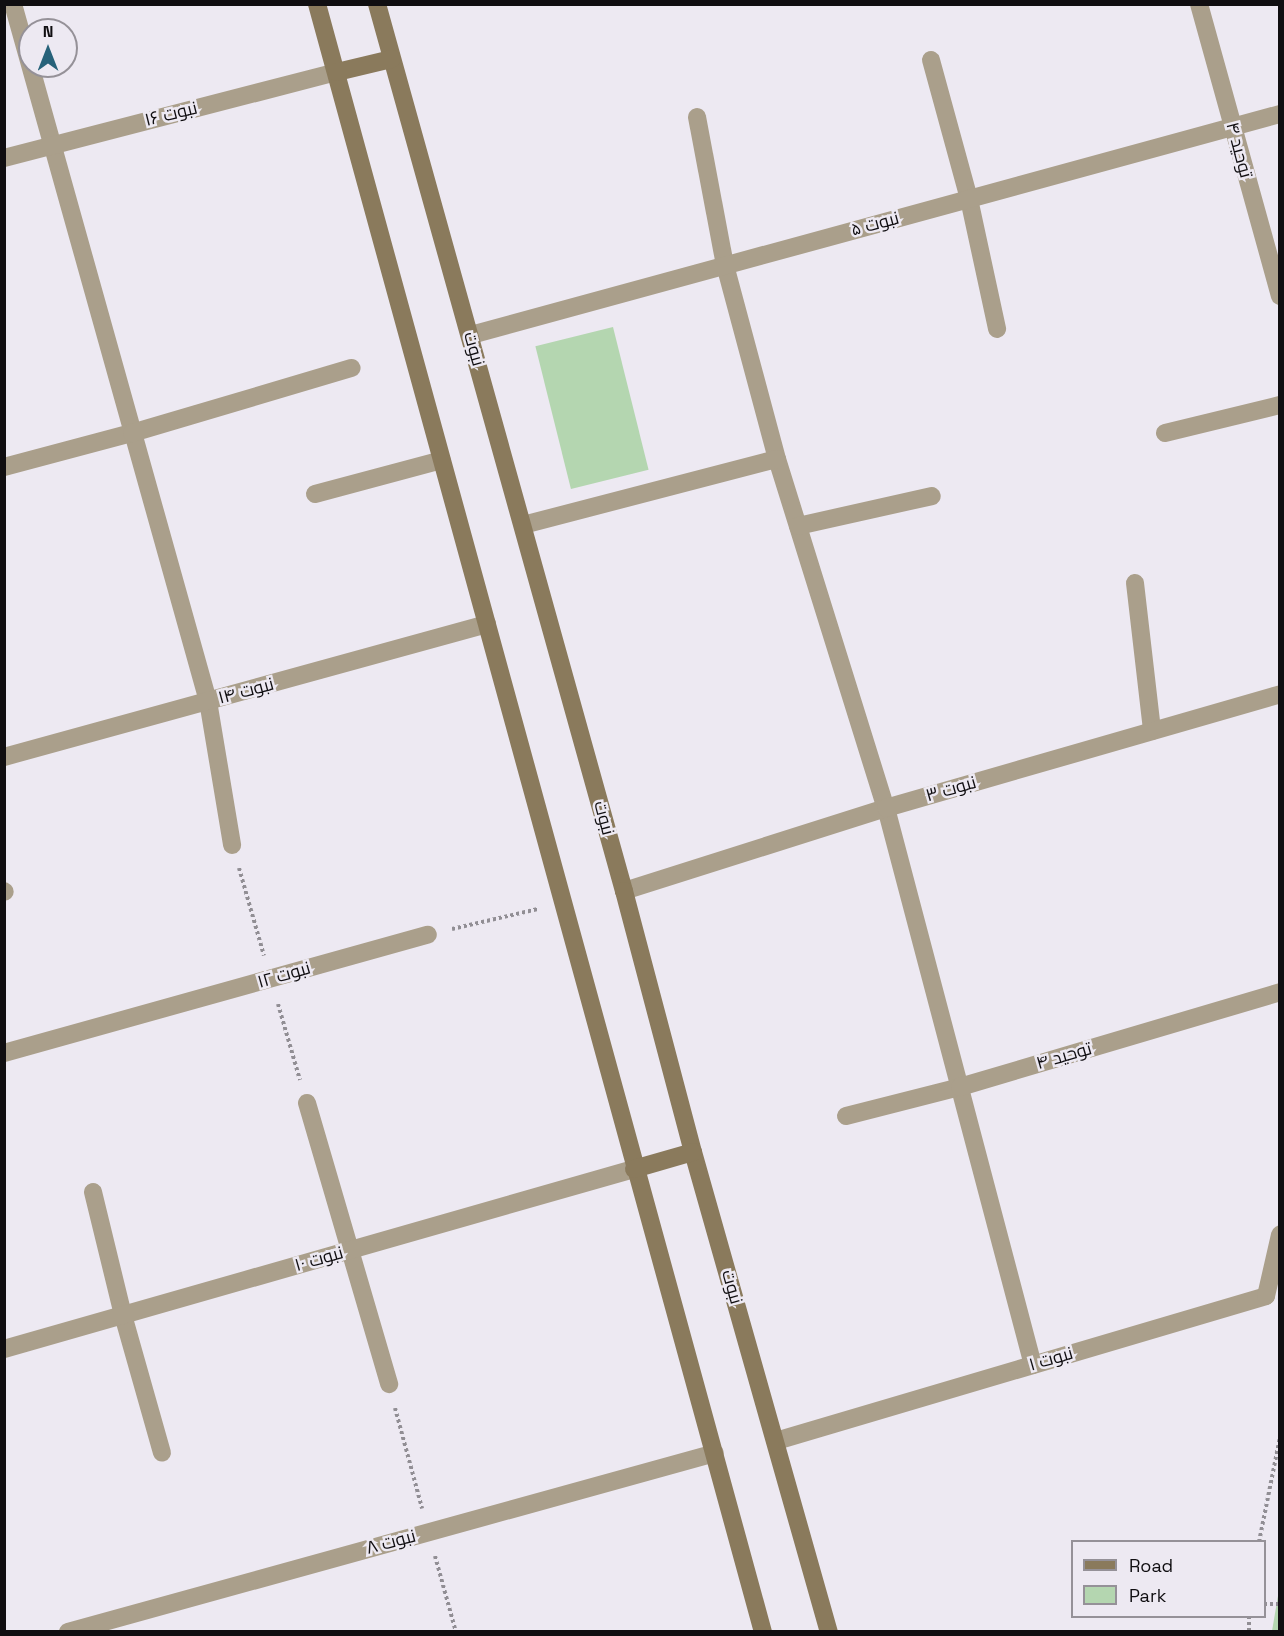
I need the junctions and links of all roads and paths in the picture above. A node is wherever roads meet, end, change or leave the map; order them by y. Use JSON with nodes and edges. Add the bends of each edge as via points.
{"nodes":[{"id":1,"x":13,"y":4,"type":"edge"},
{"id":2,"x":317,"y":4,"type":"edge"},
{"id":3,"x":377,"y":4,"type":"edge"},
{"id":4,"x":1199,"y":4,"type":"edge"},
{"id":5,"x":391,"y":59,"type":"junction"},
{"id":6,"x":931,"y":60,"type":"dead end"},
{"id":7,"x":337,"y":72,"type":"junction"},
{"id":8,"x":1280,"y":114,"type":"edge"},
{"id":9,"x":697,"y":117,"type":"dead end"},
{"id":10,"x":1233,"y":126,"type":"junction"},
{"id":11,"x":51,"y":144,"type":"junction"},
{"id":12,"x":4,"y":158,"type":"edge"},
{"id":13,"x":969,"y":198,"type":"junction"},
{"id":14,"x":725,"y":265,"type":"junction"},
{"id":15,"x":1280,"y":296,"type":"edge"},
{"id":16,"x":997,"y":329,"type":"dead end"},
{"id":17,"x":471,"y":335,"type":"junction"},
{"id":18,"x":352,"y":368,"type":"dead end"},
{"id":19,"x":1280,"y":405,"type":"edge"},
{"id":20,"x":132,"y":433,"type":"junction"},
{"id":21,"x":1165,"y":433,"type":"dead end"},
{"id":22,"x":777,"y":459,"type":"junction"},
{"id":23,"x":442,"y":460,"type":"junction"},
{"id":24,"x":4,"y":467,"type":"edge"},
{"id":25,"x":315,"y":494,"type":"dead end"},
{"id":26,"x":932,"y":496,"type":"dead end"},
{"id":27,"x":523,"y":525,"type":"junction"},
{"id":28,"x":798,"y":526,"type":"junction"},
{"id":29,"x":1135,"y":583,"type":"dead end"},
{"id":30,"x":487,"y":624,"type":"junction"},
{"id":31,"x":1280,"y":694,"type":"edge"},
{"id":32,"x":208,"y":701,"type":"junction"},
{"id":33,"x":1152,"y":731,"type":"junction"},
{"id":34,"x":4,"y":757,"type":"edge"},
{"id":35,"x":886,"y":808,"type":"junction"},
{"id":36,"x":232,"y":844,"type":"dead end"},
{"id":37,"x":624,"y":891,"type":"junction"},
{"id":38,"x":564,"y":903,"type":"junction"},
{"id":39,"x":428,"y":935,"type":"joint"},
{"id":40,"x":1280,"y":992,"type":"edge"},
{"id":41,"x":4,"y":1053,"type":"edge"},
{"id":42,"x":960,"y":1087,"type":"junction"},
{"id":43,"x":307,"y":1103,"type":"dead end"},
{"id":44,"x":846,"y":1116,"type":"dead end"},
{"id":45,"x":693,"y":1152,"type":"junction"},
{"id":46,"x":634,"y":1169,"type":"junction"},
{"id":47,"x":93,"y":1192,"type":"dead end"},
{"id":48,"x":1280,"y":1235,"type":"edge"},
{"id":49,"x":351,"y":1250,"type":"junction"},
{"id":50,"x":123,"y":1315,"type":"junction"},
{"id":51,"x":4,"y":1349,"type":"edge"},
{"id":52,"x":1033,"y":1365,"type":"junction"},
{"id":53,"x":389,"y":1384,"type":"dead end"},
{"id":54,"x":1280,"y":1437,"type":"edge"},
{"id":55,"x":776,"y":1441,"type":"junction"},
{"id":56,"x":162,"y":1453,"type":"dead end"},
{"id":57,"x":715,"y":1453,"type":"junction"},
{"id":58,"x":1259,"y":1540,"type":"edge"},
{"id":59,"x":68,"y":1632,"type":"edge"},
{"id":60,"x":763,"y":1632,"type":"edge"},
{"id":61,"x":829,"y":1632,"type":"edge"}],
"edges":[{"from":1,"to":11,"type":"street"},
{"from":2,"to":7,"type":"main road"},
{"from":3,"to":5,"type":"main road","name":"نبوت"},
{"from":4,"to":10,"type":"street","name":"توحید ۴"},
{"from":5,"to":7,"type":"main road"},
{"from":5,"to":17,"type":"main road","name":"نبوت"},
{"from":6,"to":13,"type":"street"},
{"from":7,"to":11,"type":"street","name":"نبوت ۱۶"},
{"from":7,"to":23,"type":"main road"},
{"from":8,"to":10,"type":"street","name":"نبوت ۵"},
{"from":9,"to":14,"type":"street"},
{"from":10,"to":13,"type":"street","name":"نبوت ۵"},
{"from":10,"to":15,"type":"street","name":"توحید ۴"},
{"from":11,"to":12,"type":"street","name":"نبوت ۱۶"},
{"from":11,"to":20,"type":"street"},
{"from":13,"to":14,"type":"street","name":"نبوت ۵"},
{"from":13,"to":16,"type":"street"},
{"from":14,"to":17,"type":"street","name":"نبوت ۵"},
{"from":14,"to":22,"type":"street"},
{"from":17,"to":27,"type":"main road","name":"نبوت"},
{"from":18,"to":20,"type":"street"},
{"from":19,"to":21,"type":"street"},
{"from":20,"to":24,"type":"street"},
{"from":20,"to":32,"type":"street"},
{"from":22,"to":27,"type":"street"},
{"from":22,"to":28,"type":"street"},
{"from":23,"to":25,"type":"street"},
{"from":23,"to":30,"type":"main road"},
{"from":26,"to":28,"type":"street"},
{"from":27,"to":37,"type":"main road","name":"نبوت"},
{"from":28,"to":35,"type":"street"},
{"from":29,"to":33,"type":"street"},
{"from":30,"to":32,"type":"street","name":"نبوت ۱۴"},
{"from":30,"to":38,"type":"main road"},
{"from":31,"to":33,"type":"street","name":"نبوت ۳"},
{"from":32,"to":34,"type":"street","name":"نبوت ۱۴"},
{"from":32,"to":36,"type":"street"},
{"from":33,"to":35,"type":"street","name":"نبوت ۳"},
{"from":35,"to":37,"type":"street","name":"نبوت ۳"},
{"from":35,"to":42,"type":"street"},
{"from":37,"to":45,"type":"main road","name":"نبوت"},
{"from":38,"to":39,"type":"path"},
{"from":38,"to":46,"type":"main road"},
{"from":39,"to":41,"type":"street","name":"نبوت ۱۲"},
{"from":40,"to":42,"type":"street","name":"توحید ۴"},
{"from":42,"to":44,"type":"street","name":"توحید ۴"},
{"from":42,"to":52,"type":"street"},
{"from":43,"to":49,"type":"street"},
{"from":45,"to":46,"type":"main road"},
{"from":45,"to":55,"type":"main road","name":"نبوت"},
{"from":46,"to":49,"type":"street","name":"نبوت ۱۰"},
{"from":46,"to":57,"type":"main road"},
{"from":47,"to":50,"type":"street"},
{"from":48,"to":52,"type":"street","name":"نبوت ۱","via":[[1266,1296]]},
{"from":49,"to":50,"type":"street","name":"نبوت ۱۰"},
{"from":49,"to":53,"type":"street"},
{"from":50,"to":51,"type":"street","name":"نبوت ۱۰"},
{"from":50,"to":56,"type":"street"},
{"from":52,"to":55,"type":"street","name":"نبوت ۱"},
{"from":54,"to":58,"type":"path"},
{"from":55,"to":61,"type":"main road","name":"نبوت"},
{"from":57,"to":59,"type":"street","name":"نبوت ۸"},
{"from":57,"to":60,"type":"main road"}]}
